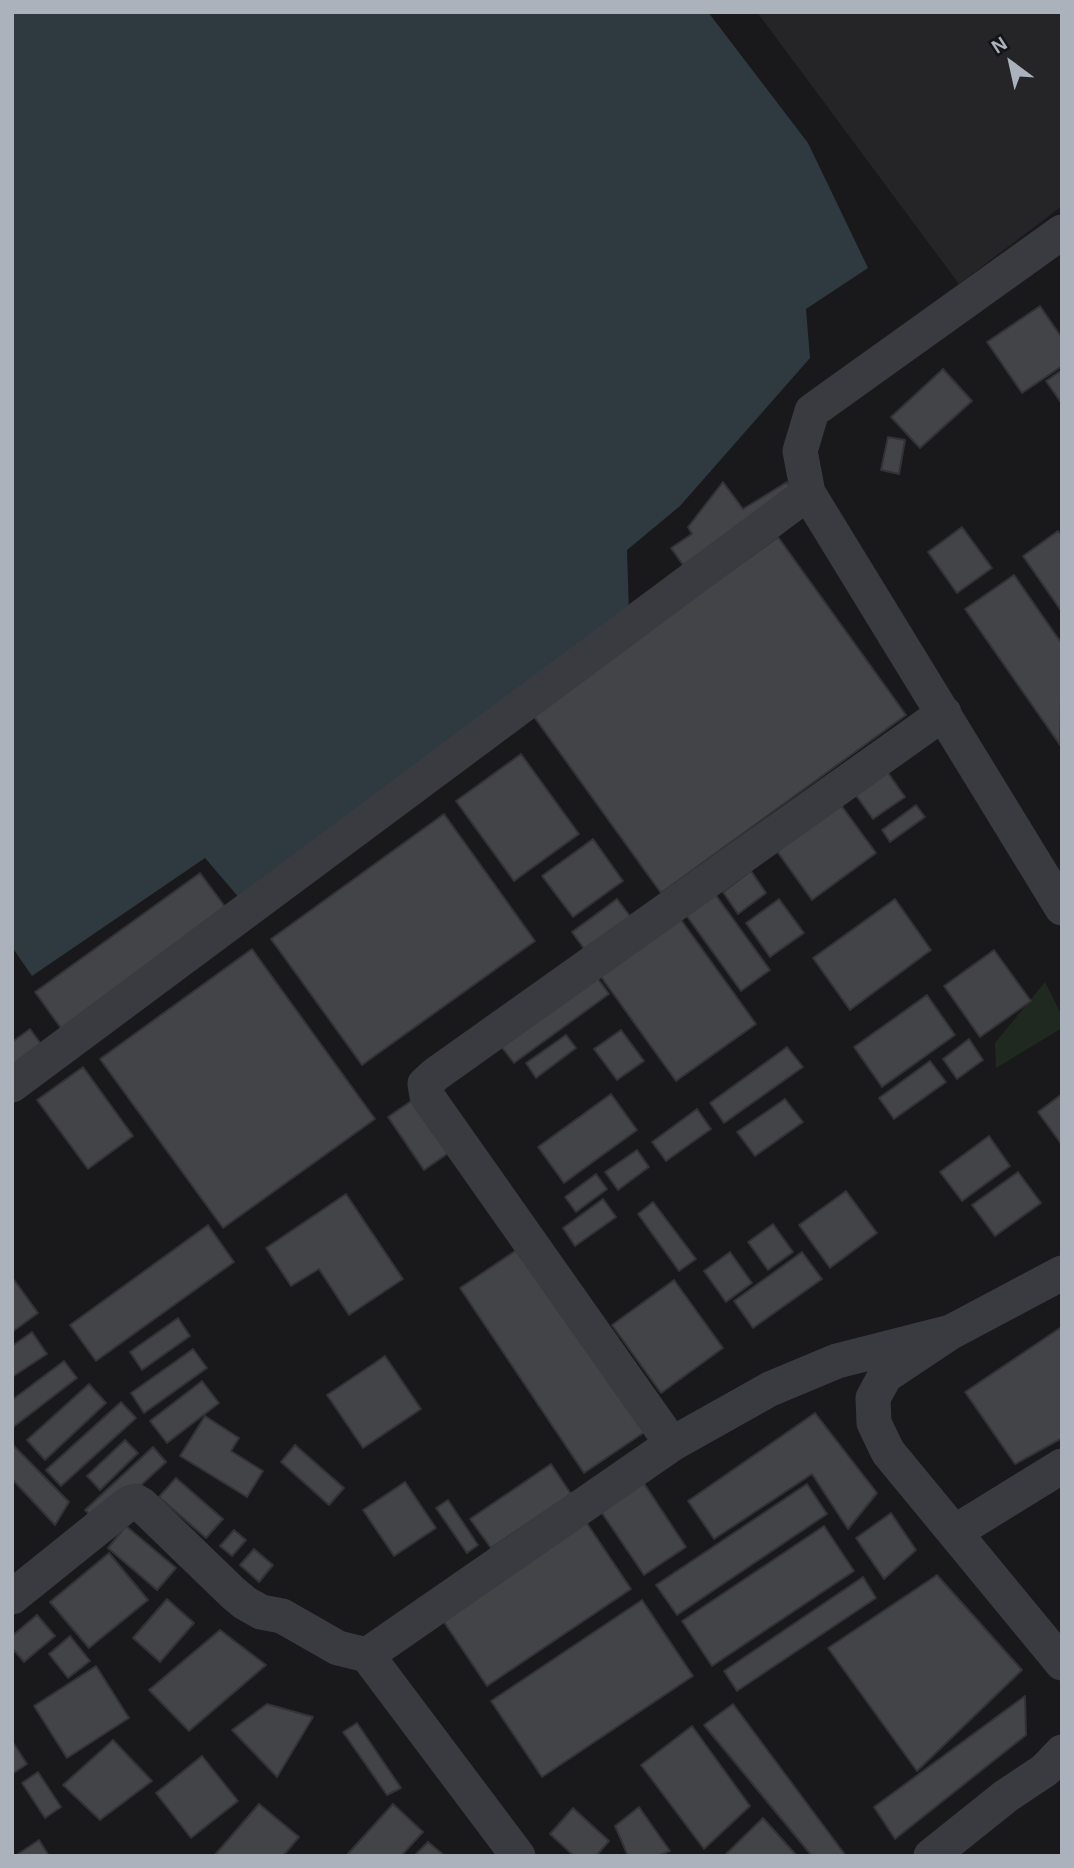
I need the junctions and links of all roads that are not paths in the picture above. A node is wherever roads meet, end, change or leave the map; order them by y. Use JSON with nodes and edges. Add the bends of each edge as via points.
{"nodes":[{"id":1,"x":1062,"y":232,"type":"edge"},
{"id":2,"x":808,"y":493,"type":"junction"},
{"id":3,"x":944,"y":713,"type":"junction"},
{"id":4,"x":1062,"y":908,"type":"edge"},
{"id":5,"x":12,"y":1085,"type":"edge"},
{"id":6,"x":1062,"y":1273,"type":"edge"},
{"id":7,"x":951,"y":1332,"type":"junction"},
{"id":8,"x":673,"y":1444,"type":"junction"},
{"id":9,"x":1062,"y":1466,"type":"edge"},
{"id":10,"x":955,"y":1532,"type":"junction"},
{"id":11,"x":12,"y":1597,"type":"edge"},
{"id":12,"x":367,"y":1655,"type":"junction"},
{"id":13,"x":1062,"y":1663,"type":"edge"},
{"id":14,"x":1062,"y":1752,"type":"edge"},
{"id":15,"x":518,"y":1856,"type":"edge"},
{"id":16,"x":931,"y":1856,"type":"edge"}],
"edges":[{"from":1,"to":2,"type":"street","via":[[812,411],[800,451]]},
{"from":2,"to":3,"type":"street"},
{"from":2,"to":5,"type":"street"},
{"from":3,"to":4,"type":"street"},
{"from":3,"to":8,"type":"street","via":[[425,1084],[427,1096]]},
{"from":6,"to":7,"type":"street"},
{"from":7,"to":8,"type":"street","via":[[837,1361],[771,1390]]},
{"from":7,"to":10,"type":"street","via":[[885,1376],[873,1398],[874,1423],[888,1452]]},
{"from":8,"to":12,"type":"street"},
{"from":9,"to":10,"type":"street"},
{"from":10,"to":13,"type":"street"},
{"from":11,"to":12,"type":"street","via":[[135,1501],[245,1603],[282,1616],[338,1648]]},
{"from":12,"to":15,"type":"street"},
{"from":14,"to":16,"type":"street","via":[[1045,1770]]}]}
